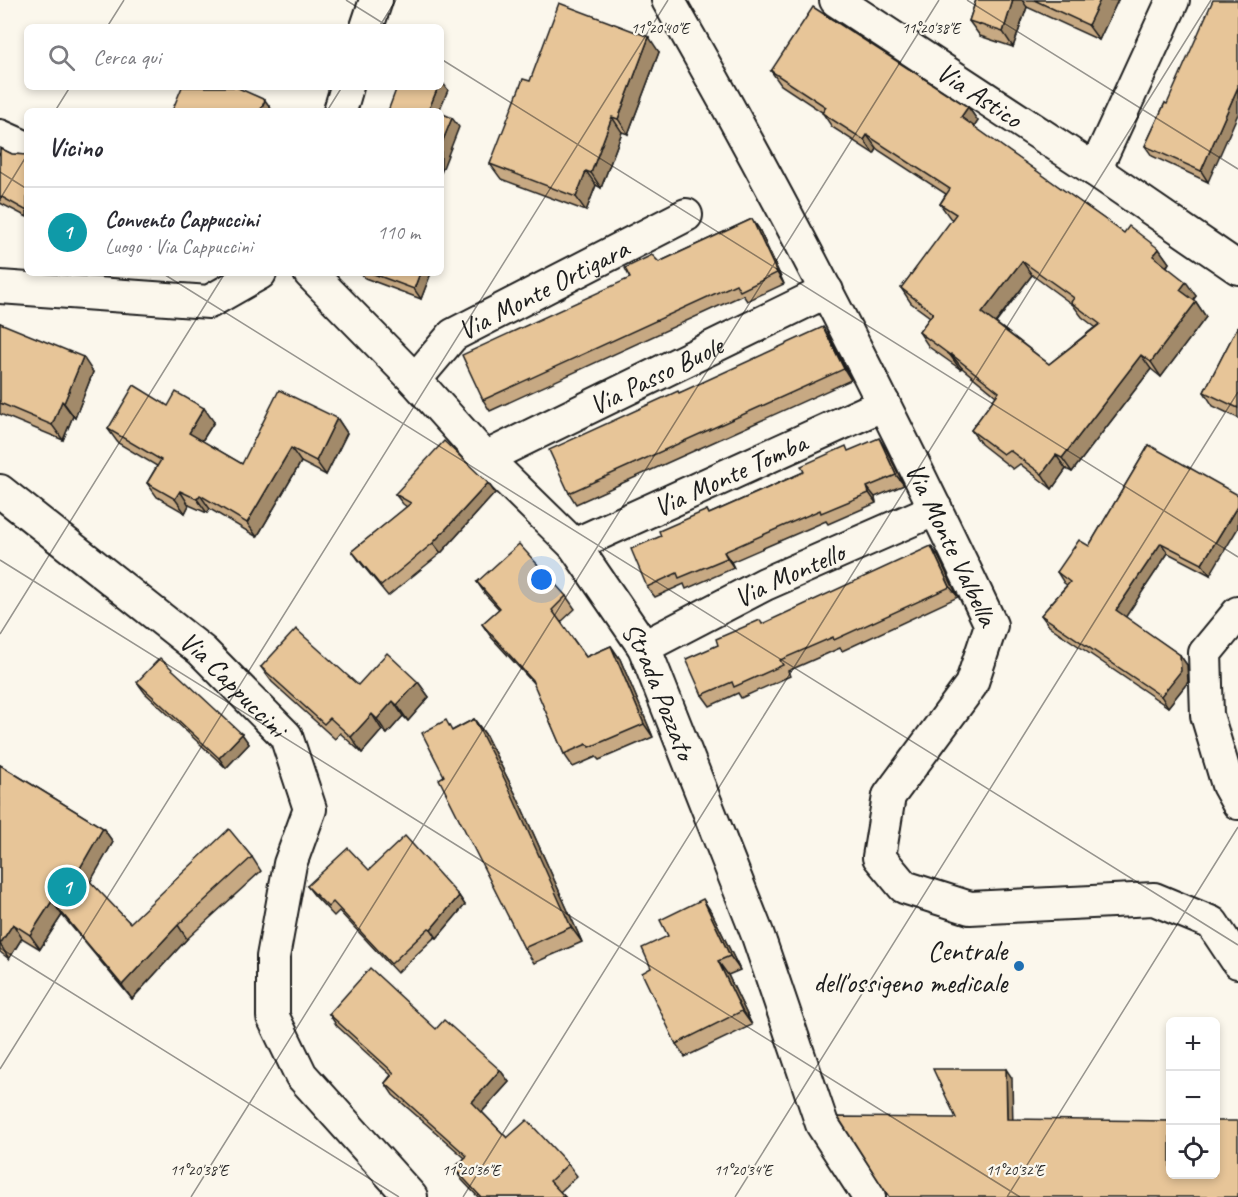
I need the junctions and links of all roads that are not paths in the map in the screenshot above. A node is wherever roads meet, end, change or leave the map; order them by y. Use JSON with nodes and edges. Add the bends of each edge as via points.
{"nodes":[{"id":1,"x":376,"y":0,"type":"edge"},
{"id":2,"x":668,"y":0,"type":"edge"},
{"id":3,"x":836,"y":0,"type":"edge"},
{"id":4,"x":1173,"y":0,"type":"edge"},
{"id":5,"x":368,"y":24,"type":"edge"},
{"id":6,"x":346,"y":90,"type":"edge"},
{"id":7,"x":341,"y":108,"type":"edge"},
{"id":8,"x":0,"y":136,"type":"edge"},
{"id":9,"x":24,"y":147,"type":"edge"},
{"id":10,"x":1095,"y":170,"type":"junction"},
{"id":11,"x":686,"y":215,"type":"dead end"},
{"id":12,"x":1238,"y":268,"type":"edge"},
{"id":13,"x":255,"y":276,"type":"edge"},
{"id":14,"x":313,"y":276,"type":"edge"},
{"id":15,"x":0,"y":287,"type":"edge"},
{"id":16,"x":827,"y":291,"type":"junction"},
{"id":17,"x":415,"y":380,"type":"junction"},
{"id":18,"x":884,"y":404,"type":"junction"},
{"id":19,"x":485,"y":458,"type":"junction"},
{"id":20,"x":0,"y":491,"type":"edge"},
{"id":21,"x":936,"y":509,"type":"junction"},
{"id":22,"x":574,"y":545,"type":"junction"},
{"id":23,"x":1238,"y":613,"type":"edge"},
{"id":24,"x":644,"y":647,"type":"junction"},
{"id":25,"x":1238,"y":803,"type":"edge"},
{"id":26,"x":1238,"y":962,"type":"edge"},
{"id":27,"x":406,"y":1195,"type":"edge"},
{"id":28,"x":869,"y":1197,"type":"edge"}],
"edges":[{"from":1,"to":5,"type":"street"},
{"from":2,"to":16,"type":"street","name":"Via Monte Valbella"},
{"from":3,"to":10,"type":"street","name":"Via Astico"},
{"from":4,"to":10,"type":"street"},
{"from":6,"to":7,"type":"street"},
{"from":8,"to":9,"type":"street"},
{"from":10,"to":12,"type":"street","name":"Via Astico"},
{"from":11,"to":17,"type":"street","name":"Via Monte Ortigara","via":[[453,335]]},
{"from":13,"to":15,"type":"street","via":[[209,302]]},
{"from":14,"to":17,"type":"street","name":"Strada Pozzato"},
{"from":16,"to":18,"type":"street","name":"Via Monte Valbella"},
{"from":16,"to":19,"type":"street","name":"Via Passo Buole"},
{"from":17,"to":19,"type":"street","name":"Strada Pozzato"},
{"from":18,"to":21,"type":"street","name":"Via Monte Valbella"},
{"from":18,"to":22,"type":"street","name":"Via Monte Tomba"},
{"from":19,"to":22,"type":"street","name":"Strada Pozzato"},
{"from":20,"to":27,"type":"street","name":"Via Cappuccini","via":[[201,651],[286,735],[309,809],[290,864],[273,957],[273,1017],[301,1075]]},
{"from":21,"to":24,"type":"street","name":"Via Montello","via":[[765,584]]},
{"from":21,"to":26,"type":"street","name":"Via Monte Valbella","via":[[991,626],[971,685],[889,796],[879,857],[904,887],[970,908],[1154,899],[1212,923]]},
{"from":22,"to":24,"type":"street","name":"Strada Pozzato"},
{"from":23,"to":25,"type":"street","via":[[1205,653],[1207,715],[1228,785]]},
{"from":24,"to":28,"type":"street","name":"Strada Pozzato","via":[[757,933],[822,1124]]}]}
